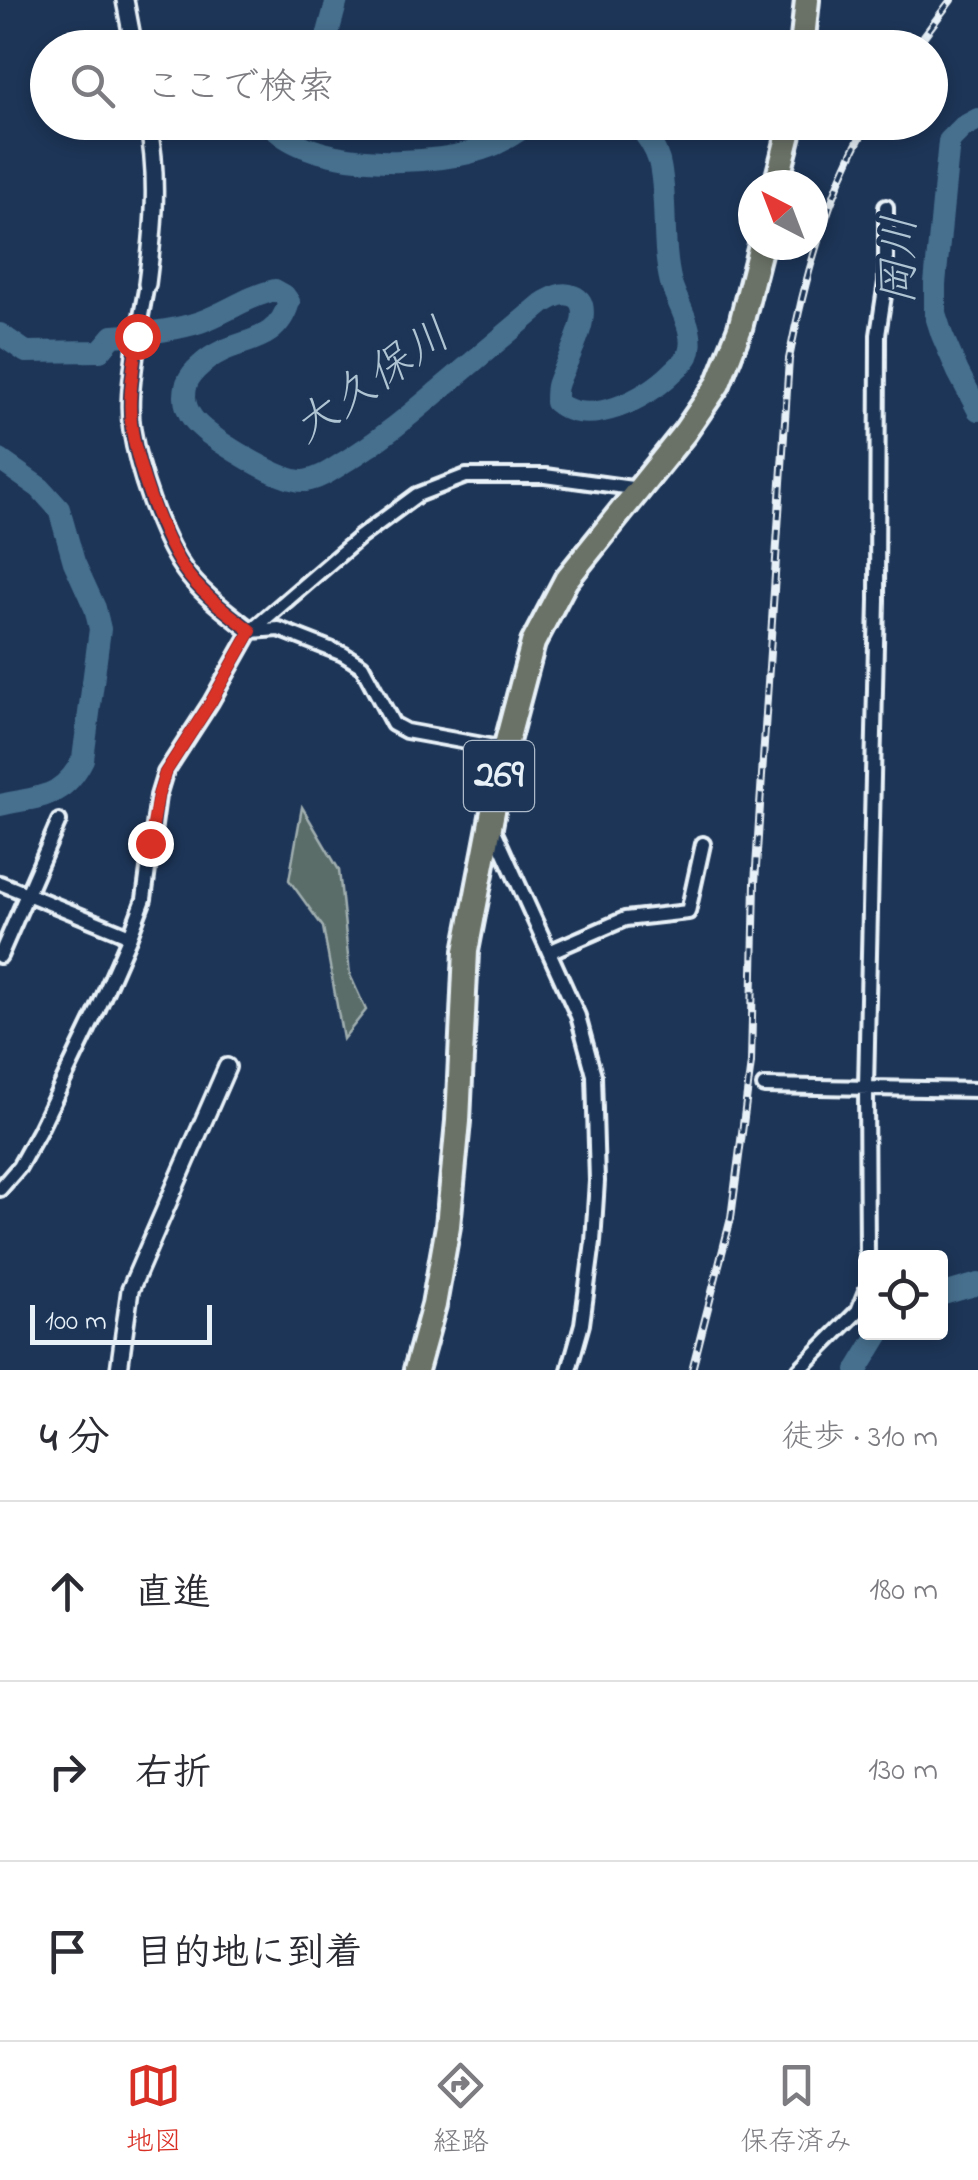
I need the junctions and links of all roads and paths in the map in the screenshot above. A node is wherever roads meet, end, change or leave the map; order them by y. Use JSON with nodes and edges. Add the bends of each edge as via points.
{"nodes":[{"id":1,"x":125,"y":0,"type":"edge"},
{"id":2,"x":808,"y":0,"type":"edge"},
{"id":3,"x":131,"y":30,"type":"edge"},
{"id":4,"x":804,"y":30,"type":"edge"},
{"id":5,"x":150,"y":140,"type":"edge"},
{"id":6,"x":787,"y":140,"type":"edge"},
{"id":7,"x":780,"y":170,"type":"edge"},
{"id":8,"x":886,"y":207,"type":"dead end"},
{"id":9,"x":757,"y":260,"type":"edge"},
{"id":10,"x":148,"y":284,"type":"joint"},
{"id":11,"x":137,"y":336,"type":"joint"},
{"id":12,"x":638,"y":489,"type":"junction"},
{"id":13,"x":251,"y":631,"type":"junction"},
{"id":14,"x":505,"y":750,"type":"junction"},
{"id":15,"x":59,"y":821,"type":"dead end"},
{"id":16,"x":490,"y":821,"type":"junction"},
{"id":17,"x":703,"y":844,"type":"dead end"},
{"id":18,"x":0,"y":883,"type":"edge"},
{"id":19,"x":27,"y":895,"type":"junction"},
{"id":20,"x":130,"y":936,"type":"junction"},
{"id":21,"x":549,"y":952,"type":"junction"},
{"id":22,"x":0,"y":956,"type":"edge"},
{"id":23,"x":227,"y":1066,"type":"dead end"},
{"id":24,"x":764,"y":1086,"type":"dead end"},
{"id":25,"x":866,"y":1087,"type":"junction"},
{"id":26,"x":978,"y":1090,"type":"edge"},
{"id":27,"x":0,"y":1190,"type":"edge"},
{"id":28,"x":867,"y":1250,"type":"edge"},
{"id":29,"x":858,"y":1311,"type":"edge"},
{"id":30,"x":119,"y":1370,"type":"edge"},
{"id":31,"x":416,"y":1370,"type":"edge"},
{"id":32,"x":569,"y":1370,"type":"edge"},
{"id":33,"x":800,"y":1370,"type":"edge"}],
"edges":[{"from":1,"to":3,"type":"street"},
{"from":2,"to":4,"type":"highway"},
{"from":5,"to":10,"type":"street","via":[[156,194]]},
{"from":6,"to":7,"type":"highway"},
{"from":8,"to":25,"type":"street","via":[[878,335]]},
{"from":9,"to":12,"type":"highway","number":"269","via":[[718,384]]},
{"from":10,"to":11,"type":"street"},
{"from":11,"to":13,"type":"street","via":[[132,428],[164,532],[183,568]]},
{"from":12,"to":13,"type":"street","via":[[545,476],[466,476],[418,495]]},
{"from":12,"to":14,"type":"highway","number":"269","via":[[566,580],[533,644]]},
{"from":13,"to":14,"type":"street","via":[[279,630],[344,654],[362,666],[393,724],[406,731]]},
{"from":13,"to":20,"type":"street","via":[[165,773],[144,899]]},
{"from":14,"to":16,"type":"highway","number":"269"},
{"from":15,"to":19,"type":"street"},
{"from":16,"to":21,"type":"street"},
{"from":16,"to":31,"type":"highway","number":"269","via":[[466,952],[448,1226]]},
{"from":17,"to":21,"type":"street","via":[[688,912],[625,919]]},
{"from":18,"to":19,"type":"street"},
{"from":19,"to":20,"type":"street"},
{"from":19,"to":22,"type":"street"},
{"from":20,"to":27,"type":"street","via":[[39,1131]]},
{"from":21,"to":32,"type":"street","via":[[578,1016],[594,1076],[593,1242]]},
{"from":23,"to":30,"type":"street","via":[[130,1290]]},
{"from":24,"to":25,"type":"street"},
{"from":25,"to":26,"type":"street"},
{"from":25,"to":28,"type":"street"},
{"from":29,"to":33,"type":"street"}]}
